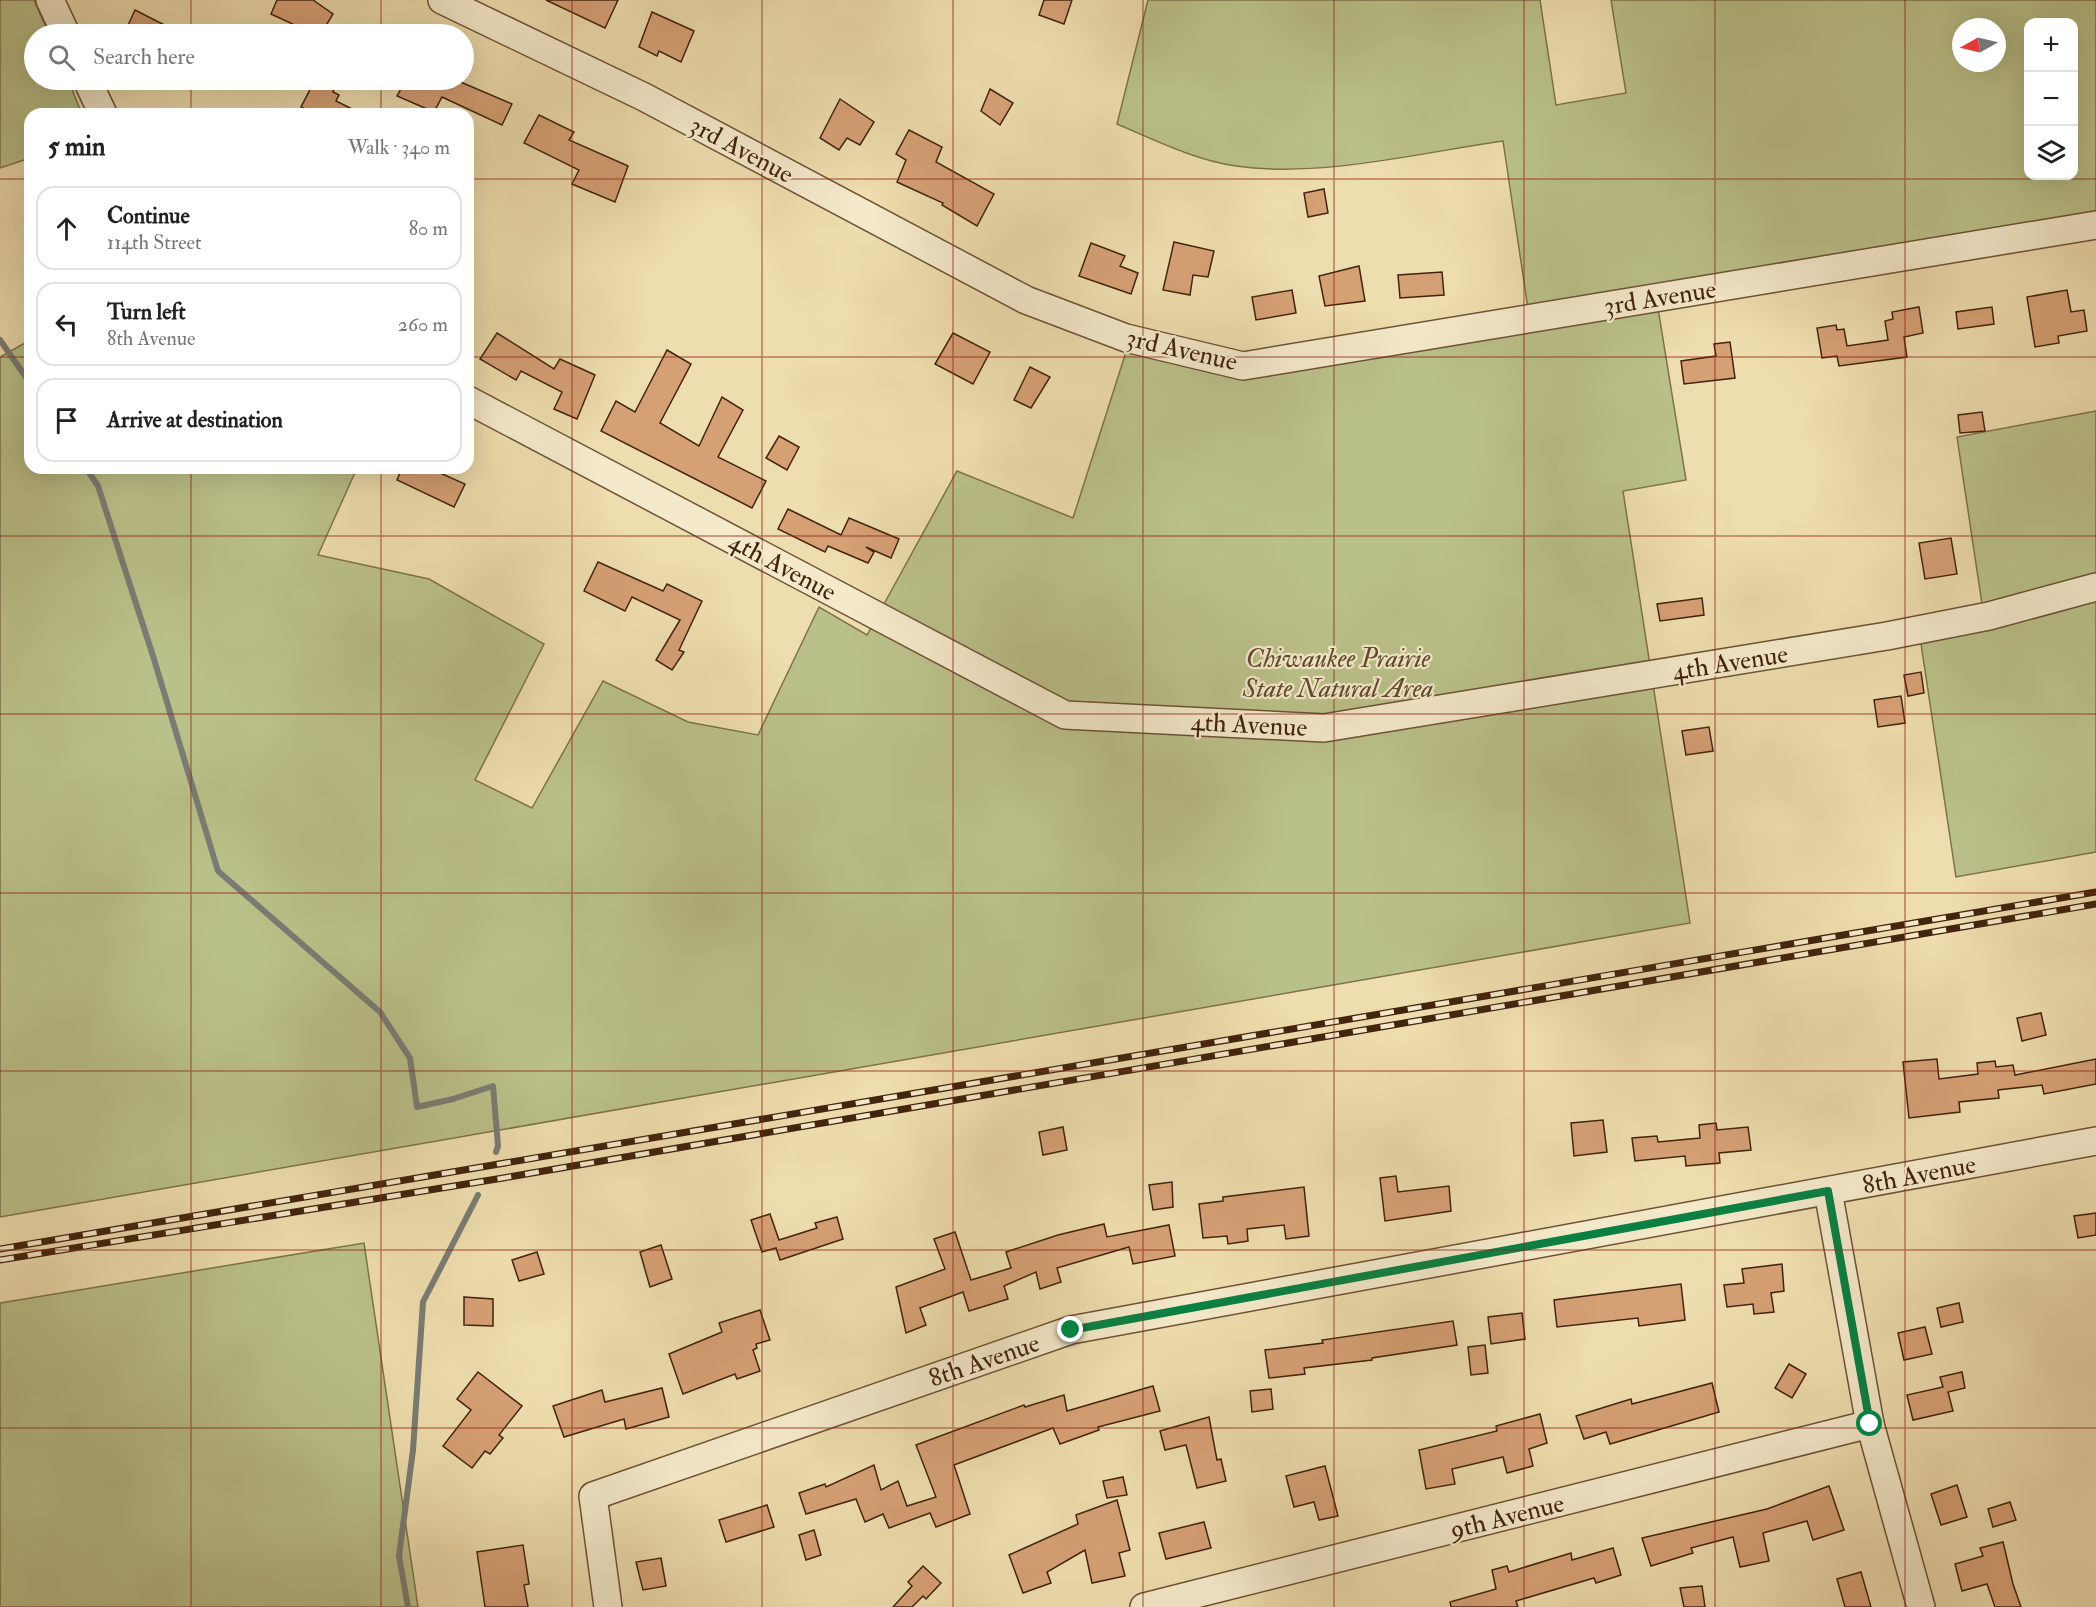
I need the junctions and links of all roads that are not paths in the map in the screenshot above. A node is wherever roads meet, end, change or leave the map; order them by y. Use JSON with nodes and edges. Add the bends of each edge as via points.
{"nodes":[{"id":1,"x":50,"y":0,"type":"edge"},
{"id":2,"x":442,"y":0,"type":"edge"},
{"id":3,"x":61,"y":24,"type":"edge"},
{"id":4,"x":92,"y":90,"type":"edge"},
{"id":5,"x":100,"y":108,"type":"edge"},
{"id":6,"x":2096,"y":225,"type":"edge"},
{"id":7,"x":474,"y":403,"type":"edge"},
{"id":8,"x":2096,"y":587,"type":"edge"},
{"id":9,"x":2096,"y":1142,"type":"edge"},
{"id":10,"x":1828,"y":1191,"type":"junction"},
{"id":11,"x":1870,"y":1424,"type":"junction"},
{"id":12,"x":608,"y":1607,"type":"edge"},
{"id":13,"x":1144,"y":1607,"type":"edge"},
{"id":14,"x":1921,"y":1607,"type":"edge"}],
"edges":[{"from":1,"to":3,"type":"street"},
{"from":2,"to":6,"type":"street","name":"3rd Avenue","via":[[645,97],[1026,300],[1126,338],[1243,366]]},
{"from":4,"to":5,"type":"street"},
{"from":7,"to":8,"type":"street","name":"4th Avenue","via":[[1065,715],[1324,728],[1887,636],[1989,616]]},
{"from":9,"to":10,"type":"street","name":"8th Avenue"},
{"from":10,"to":11,"type":"street"},
{"from":10,"to":12,"type":"street","name":"8th Avenue","via":[[1071,1330],[593,1496]]},
{"from":11,"to":13,"type":"street","name":"9th Avenue"},
{"from":11,"to":14,"type":"street"}]}
